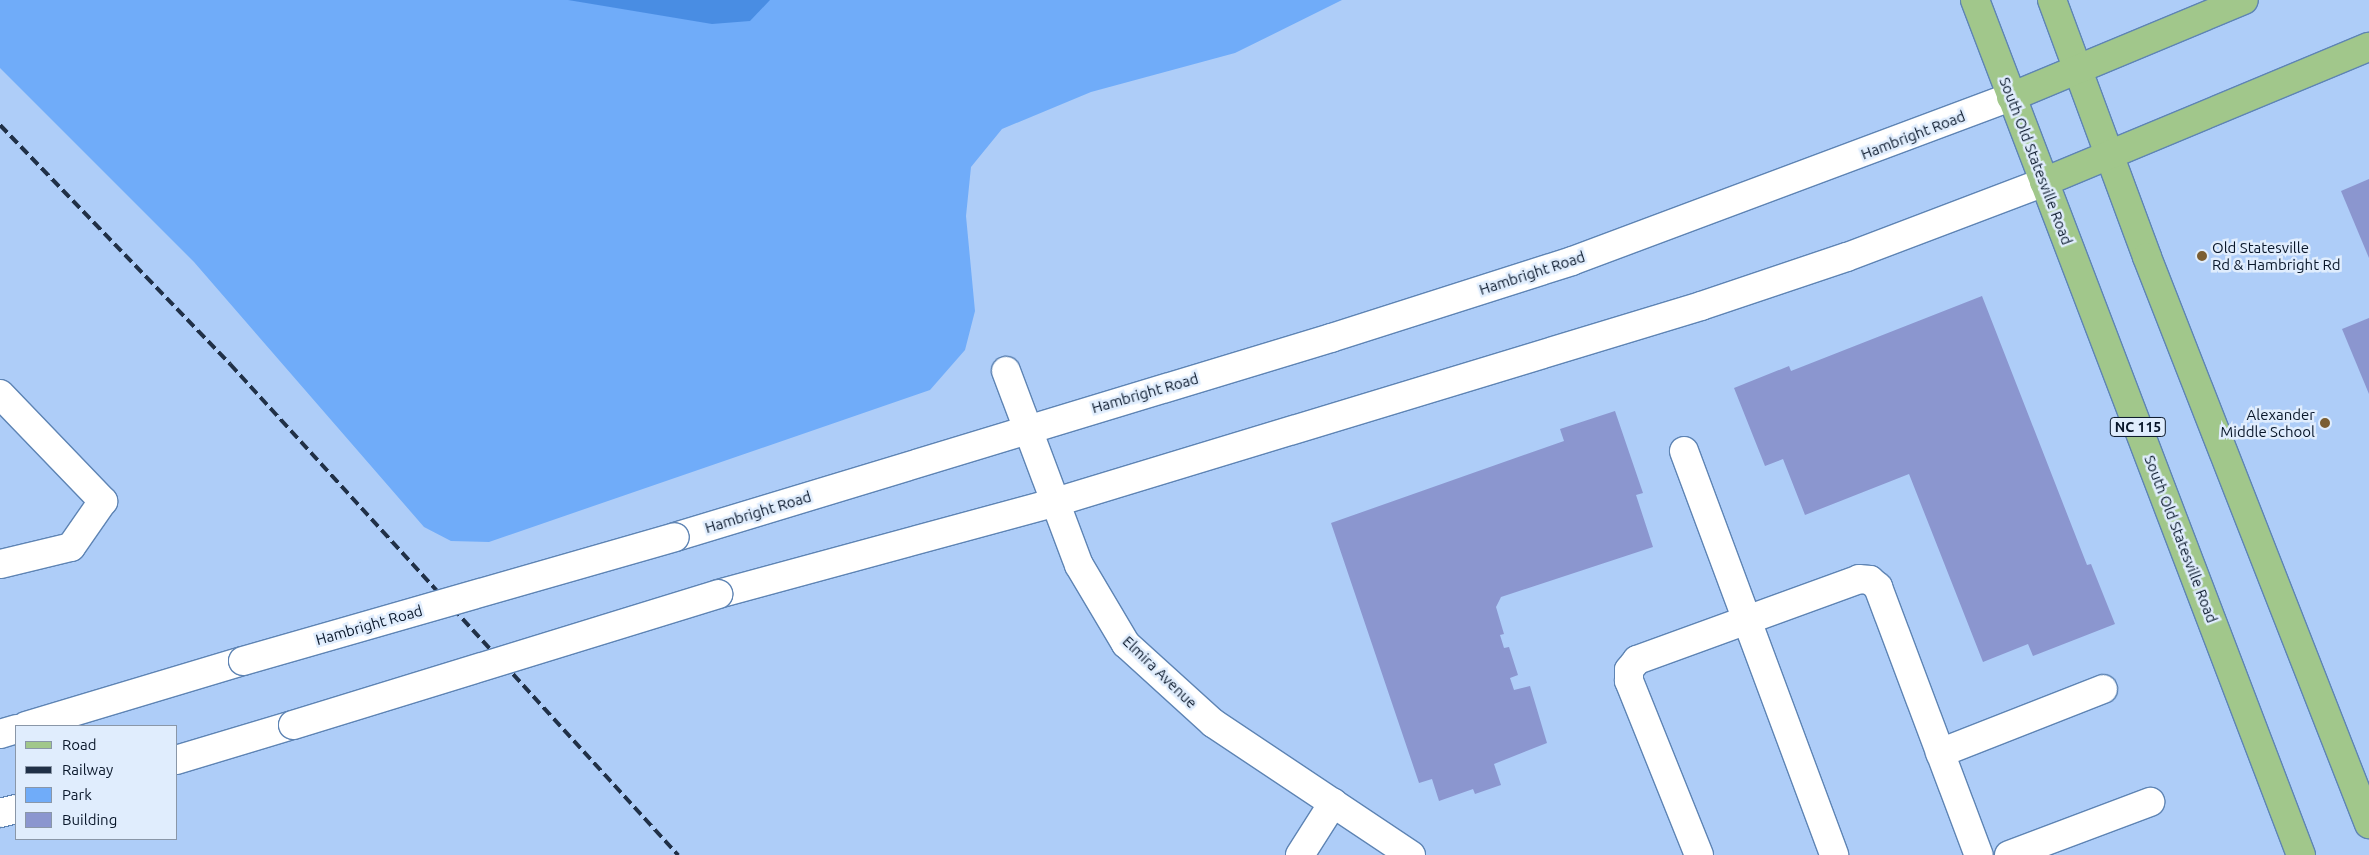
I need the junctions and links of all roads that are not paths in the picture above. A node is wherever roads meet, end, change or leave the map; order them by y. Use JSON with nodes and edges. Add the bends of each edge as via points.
{"nodes":[{"id":1,"x":1975,"y":0,"type":"edge"},
{"id":2,"x":2052,"y":0,"type":"edge"},
{"id":3,"x":2244,"y":0,"type":"edge"},
{"id":4,"x":2369,"y":47,"type":"edge"},
{"id":5,"x":2078,"y":70,"type":"junction"},
{"id":6,"x":2011,"y":97,"type":"junction"},
{"id":7,"x":2110,"y":158,"type":"junction"},
{"id":8,"x":2044,"y":182,"type":"junction"},
{"id":9,"x":1006,"y":371,"type":"dead end"},
{"id":10,"x":0,"y":394,"type":"edge"},
{"id":11,"x":1028,"y":428,"type":"junction"},
{"id":12,"x":1684,"y":451,"type":"dead end"},
{"id":13,"x":1056,"y":502,"type":"junction"},
{"id":14,"x":0,"y":564,"type":"edge"},
{"id":15,"x":1744,"y":620,"type":"junction"},
{"id":16,"x":2103,"y":689,"type":"dead end"},
{"id":17,"x":29,"y":725,"type":"edge"},
{"id":18,"x":15,"y":729,"type":"edge"},
{"id":19,"x":0,"y":734,"type":"edge"},
{"id":20,"x":1940,"y":753,"type":"junction"},
{"id":21,"x":178,"y":759,"type":"edge"},
{"id":22,"x":2150,"y":802,"type":"dead end"},
{"id":23,"x":1333,"y":803,"type":"junction"},
{"id":24,"x":15,"y":809,"type":"edge"},
{"id":25,"x":0,"y":814,"type":"edge"},
{"id":26,"x":2369,"y":824,"type":"edge"},
{"id":27,"x":1300,"y":855,"type":"edge"},
{"id":28,"x":1411,"y":855,"type":"edge"},
{"id":29,"x":1700,"y":855,"type":"edge"},
{"id":30,"x":1834,"y":855,"type":"edge"},
{"id":31,"x":1979,"y":855,"type":"edge"},
{"id":32,"x":2009,"y":855,"type":"edge"},
{"id":33,"x":2301,"y":855,"type":"edge"}],
"edges":[{"from":1,"to":6,"type":"main road","name":"South Old Statesville Road","number":"NC 115"},
{"from":2,"to":5,"type":"main road"},
{"from":3,"to":5,"type":"main road","name":"Hambright Road"},
{"from":4,"to":7,"type":"main road"},
{"from":5,"to":6,"type":"main road","name":"Hambright Road"},
{"from":5,"to":7,"type":"main road"},
{"from":6,"to":8,"type":"main road","name":"South Old Statesville Road","number":"NC 115"},
{"from":6,"to":11,"type":"street","name":"Hambright Road","via":[[1572,261],[1330,338]]},
{"from":7,"to":8,"type":"main road"},
{"from":7,"to":26,"type":"main road"},
{"from":8,"to":13,"type":"street","via":[[1847,257],[1701,306]]},
{"from":8,"to":33,"type":"main road","name":"South Old Statesville Road","number":"NC 115"},
{"from":9,"to":11,"type":"street","name":"Elmira Avenue"},
{"from":10,"to":14,"type":"street","via":[[103,501],[71,547]]},
{"from":11,"to":13,"type":"street","name":"Elmira Avenue"},
{"from":11,"to":17,"type":"street","name":"Hambright Road","bridge":true,"via":[[676,537]]},
{"from":12,"to":15,"type":"street"},
{"from":13,"to":21,"type":"street","bridge":true,"via":[[718,594]]},
{"from":13,"to":23,"type":"street","name":"Elmira Avenue","via":[[1080,566],[1126,644],[1213,723]]},
{"from":15,"to":20,"type":"street","via":[[1859,579],[1870,580],[1878,587]]},
{"from":15,"to":29,"type":"street","via":[[1637,660],[1629,670],[1629,681]]},
{"from":15,"to":30,"type":"street"},
{"from":16,"to":20,"type":"street"},
{"from":18,"to":19,"type":"street"},
{"from":20,"to":31,"type":"street"},
{"from":22,"to":32,"type":"street"},
{"from":23,"to":27,"type":"street"},
{"from":23,"to":28,"type":"street","name":"Elmira Avenue"},
{"from":24,"to":25,"type":"street"}]}
